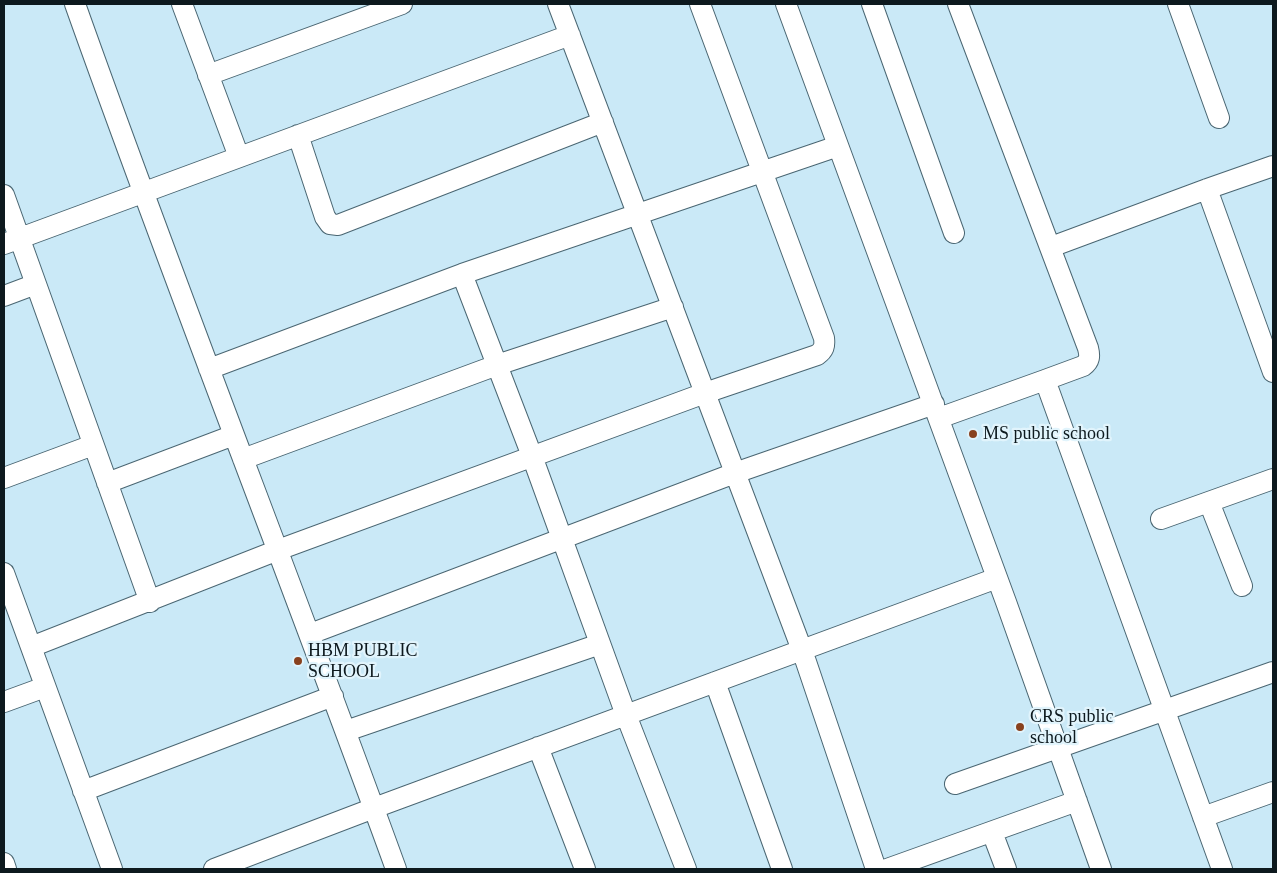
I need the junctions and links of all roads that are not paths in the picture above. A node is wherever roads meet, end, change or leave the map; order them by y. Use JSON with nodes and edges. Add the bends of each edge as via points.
{"nodes":[{"id":1,"x":75,"y":4,"type":"edge"},
{"id":2,"x":182,"y":4,"type":"edge"},
{"id":3,"x":402,"y":4,"type":"edge"},
{"id":4,"x":558,"y":4,"type":"edge"},
{"id":5,"x":700,"y":4,"type":"edge"},
{"id":6,"x":786,"y":4,"type":"edge"},
{"id":7,"x":872,"y":4,"type":"edge"},
{"id":8,"x":958,"y":4,"type":"edge"},
{"id":9,"x":1178,"y":4,"type":"edge"},
{"id":10,"x":570,"y":34,"type":"junction"},
{"id":11,"x":208,"y":75,"type":"junction"},
{"id":12,"x":1219,"y":118,"type":"dead end"},
{"id":13,"x":602,"y":122,"type":"junction"},
{"id":14,"x":298,"y":135,"type":"junction"},
{"id":15,"x":838,"y":146,"type":"junction"},
{"id":16,"x":239,"y":157,"type":"junction"},
{"id":17,"x":1273,"y":166,"type":"edge"},
{"id":18,"x":762,"y":172,"type":"junction"},
{"id":19,"x":1207,"y":189,"type":"junction"},
{"id":20,"x":142,"y":193,"type":"junction"},
{"id":21,"x":4,"y":195,"type":"edge"},
{"id":22,"x":638,"y":214,"type":"junction"},
{"id":23,"x":954,"y":234,"type":"dead end"},
{"id":24,"x":12,"y":241,"type":"edge"},
{"id":25,"x":1051,"y":247,"type":"junction"},
{"id":26,"x":462,"y":274,"type":"junction"},
{"id":27,"x":36,"y":284,"type":"junction"},
{"id":28,"x":4,"y":296,"type":"edge"},
{"id":29,"x":672,"y":306,"type":"junction"},
{"id":30,"x":497,"y":365,"type":"junction"},
{"id":31,"x":209,"y":368,"type":"junction"},
{"id":32,"x":1273,"y":372,"type":"edge"},
{"id":33,"x":1045,"y":380,"type":"junction"},
{"id":34,"x":705,"y":393,"type":"junction"},
{"id":35,"x":936,"y":411,"type":"junction"},
{"id":36,"x":234,"y":435,"type":"junction"},
{"id":37,"x":94,"y":445,"type":"junction"},
{"id":38,"x":532,"y":456,"type":"junction"},
{"id":39,"x":243,"y":459,"type":"junction"},
{"id":40,"x":735,"y":472,"type":"junction"},
{"id":41,"x":4,"y":478,"type":"edge"},
{"id":42,"x":1273,"y":479,"type":"edge"},
{"id":43,"x":107,"y":483,"type":"junction"},
{"id":44,"x":1209,"y":502,"type":"junction"},
{"id":45,"x":1161,"y":519,"type":"dead end"},
{"id":46,"x":562,"y":539,"type":"junction"},
{"id":47,"x":278,"y":550,"type":"junction"},
{"id":48,"x":4,"y":573,"type":"edge"},
{"id":49,"x":997,"y":578,"type":"junction"},
{"id":50,"x":1242,"y":586,"type":"dead end"},
{"id":51,"x":150,"y":602,"type":"junction"},
{"id":52,"x":310,"y":634,"type":"junction"},
{"id":53,"x":600,"y":644,"type":"junction"},
{"id":54,"x":31,"y":648,"type":"junction"},
{"id":55,"x":802,"y":650,"type":"junction"},
{"id":56,"x":1273,"y":672,"type":"edge"},
{"id":57,"x":715,"y":682,"type":"junction"},
{"id":58,"x":45,"y":687,"type":"junction"},
{"id":59,"x":333,"y":696,"type":"junction"},
{"id":60,"x":4,"y":702,"type":"edge"},
{"id":61,"x":1164,"y":711,"type":"junction"},
{"id":62,"x":626,"y":715,"type":"junction"},
{"id":63,"x":346,"y":732,"type":"junction"},
{"id":64,"x":538,"y":747,"type":"junction"},
{"id":65,"x":1058,"y":748,"type":"junction"},
{"id":66,"x":955,"y":784,"type":"dead end"},
{"id":67,"x":84,"y":791,"type":"junction"},
{"id":68,"x":1273,"y":792,"type":"edge"},
{"id":69,"x":1077,"y":801,"type":"junction"},
{"id":70,"x":374,"y":808,"type":"junction"},
{"id":71,"x":1203,"y":817,"type":"junction"},
{"id":72,"x":992,"y":832,"type":"junction"},
{"id":73,"x":4,"y":863,"type":"edge"},
{"id":74,"x":6,"y":869,"type":"edge"},
{"id":75,"x":112,"y":869,"type":"edge"},
{"id":76,"x":214,"y":869,"type":"edge"},
{"id":77,"x":396,"y":869,"type":"edge"},
{"id":78,"x":585,"y":869,"type":"edge"},
{"id":79,"x":686,"y":869,"type":"edge"},
{"id":80,"x":782,"y":869,"type":"edge"},
{"id":81,"x":876,"y":869,"type":"edge"},
{"id":82,"x":887,"y":869,"type":"edge"},
{"id":83,"x":1006,"y":869,"type":"edge"},
{"id":84,"x":1101,"y":869,"type":"edge"},
{"id":85,"x":1222,"y":869,"type":"edge"}],
"edges":[{"from":1,"to":20,"type":"street"},
{"from":2,"to":11,"type":"street"},
{"from":3,"to":11,"type":"street"},
{"from":4,"to":10,"type":"street"},
{"from":5,"to":18,"type":"street"},
{"from":6,"to":15,"type":"street"},
{"from":7,"to":23,"type":"street"},
{"from":8,"to":25,"type":"street"},
{"from":9,"to":12,"type":"street"},
{"from":10,"to":13,"type":"street"},
{"from":10,"to":14,"type":"street"},
{"from":11,"to":16,"type":"street"},
{"from":13,"to":14,"type":"street","via":[[338,225],[330,224],[325,217]]},
{"from":13,"to":22,"type":"street"},
{"from":14,"to":16,"type":"street"},
{"from":15,"to":18,"type":"street"},
{"from":15,"to":35,"type":"street"},
{"from":16,"to":20,"type":"street"},
{"from":17,"to":19,"type":"street"},
{"from":18,"to":22,"type":"street"},
{"from":18,"to":34,"type":"street","via":[[825,345],[816,355]]},
{"from":19,"to":25,"type":"street"},
{"from":19,"to":32,"type":"street"},
{"from":20,"to":24,"type":"street"},
{"from":20,"to":31,"type":"street"},
{"from":21,"to":24,"type":"street"},
{"from":22,"to":26,"type":"street"},
{"from":22,"to":29,"type":"street"},
{"from":24,"to":27,"type":"street"},
{"from":25,"to":33,"type":"street","via":[[1090,356],[1088,363]]},
{"from":26,"to":30,"type":"street"},
{"from":26,"to":31,"type":"street"},
{"from":27,"to":28,"type":"street"},
{"from":27,"to":37,"type":"street"},
{"from":29,"to":30,"type":"street"},
{"from":29,"to":34,"type":"street"},
{"from":30,"to":38,"type":"street"},
{"from":30,"to":39,"type":"street"},
{"from":31,"to":36,"type":"street"},
{"from":33,"to":35,"type":"street"},
{"from":33,"to":61,"type":"street"},
{"from":34,"to":38,"type":"street"},
{"from":34,"to":40,"type":"street"},
{"from":35,"to":40,"type":"street"},
{"from":35,"to":49,"type":"street"},
{"from":36,"to":39,"type":"street"},
{"from":36,"to":43,"type":"street"},
{"from":37,"to":41,"type":"street"},
{"from":37,"to":43,"type":"street"},
{"from":38,"to":46,"type":"street"},
{"from":38,"to":47,"type":"street"},
{"from":39,"to":47,"type":"street"},
{"from":40,"to":46,"type":"street"},
{"from":40,"to":55,"type":"street"},
{"from":42,"to":44,"type":"street"},
{"from":43,"to":51,"type":"street"},
{"from":44,"to":45,"type":"street"},
{"from":44,"to":50,"type":"street"},
{"from":46,"to":52,"type":"street"},
{"from":46,"to":53,"type":"street"},
{"from":47,"to":51,"type":"street"},
{"from":47,"to":52,"type":"street"},
{"from":48,"to":54,"type":"street"},
{"from":49,"to":55,"type":"street"},
{"from":49,"to":65,"type":"street"},
{"from":51,"to":54,"type":"street"},
{"from":52,"to":59,"type":"street"},
{"from":53,"to":62,"type":"street"},
{"from":53,"to":63,"type":"street"},
{"from":54,"to":58,"type":"street"},
{"from":55,"to":57,"type":"street"},
{"from":55,"to":81,"type":"street"},
{"from":56,"to":61,"type":"street"},
{"from":57,"to":62,"type":"street"},
{"from":57,"to":80,"type":"street"},
{"from":58,"to":60,"type":"street"},
{"from":58,"to":67,"type":"street"},
{"from":59,"to":63,"type":"street"},
{"from":59,"to":67,"type":"street"},
{"from":61,"to":65,"type":"street"},
{"from":61,"to":71,"type":"street"},
{"from":62,"to":64,"type":"street"},
{"from":62,"to":79,"type":"street"},
{"from":63,"to":70,"type":"street"},
{"from":64,"to":70,"type":"street"},
{"from":64,"to":78,"type":"street"},
{"from":65,"to":66,"type":"street"},
{"from":65,"to":69,"type":"street"},
{"from":67,"to":75,"type":"street"},
{"from":68,"to":71,"type":"street"},
{"from":69,"to":72,"type":"street"},
{"from":69,"to":84,"type":"street"},
{"from":70,"to":76,"type":"street"},
{"from":70,"to":77,"type":"street"},
{"from":71,"to":85,"type":"street"},
{"from":72,"to":82,"type":"street"},
{"from":72,"to":83,"type":"street"},
{"from":73,"to":74,"type":"street"}]}
